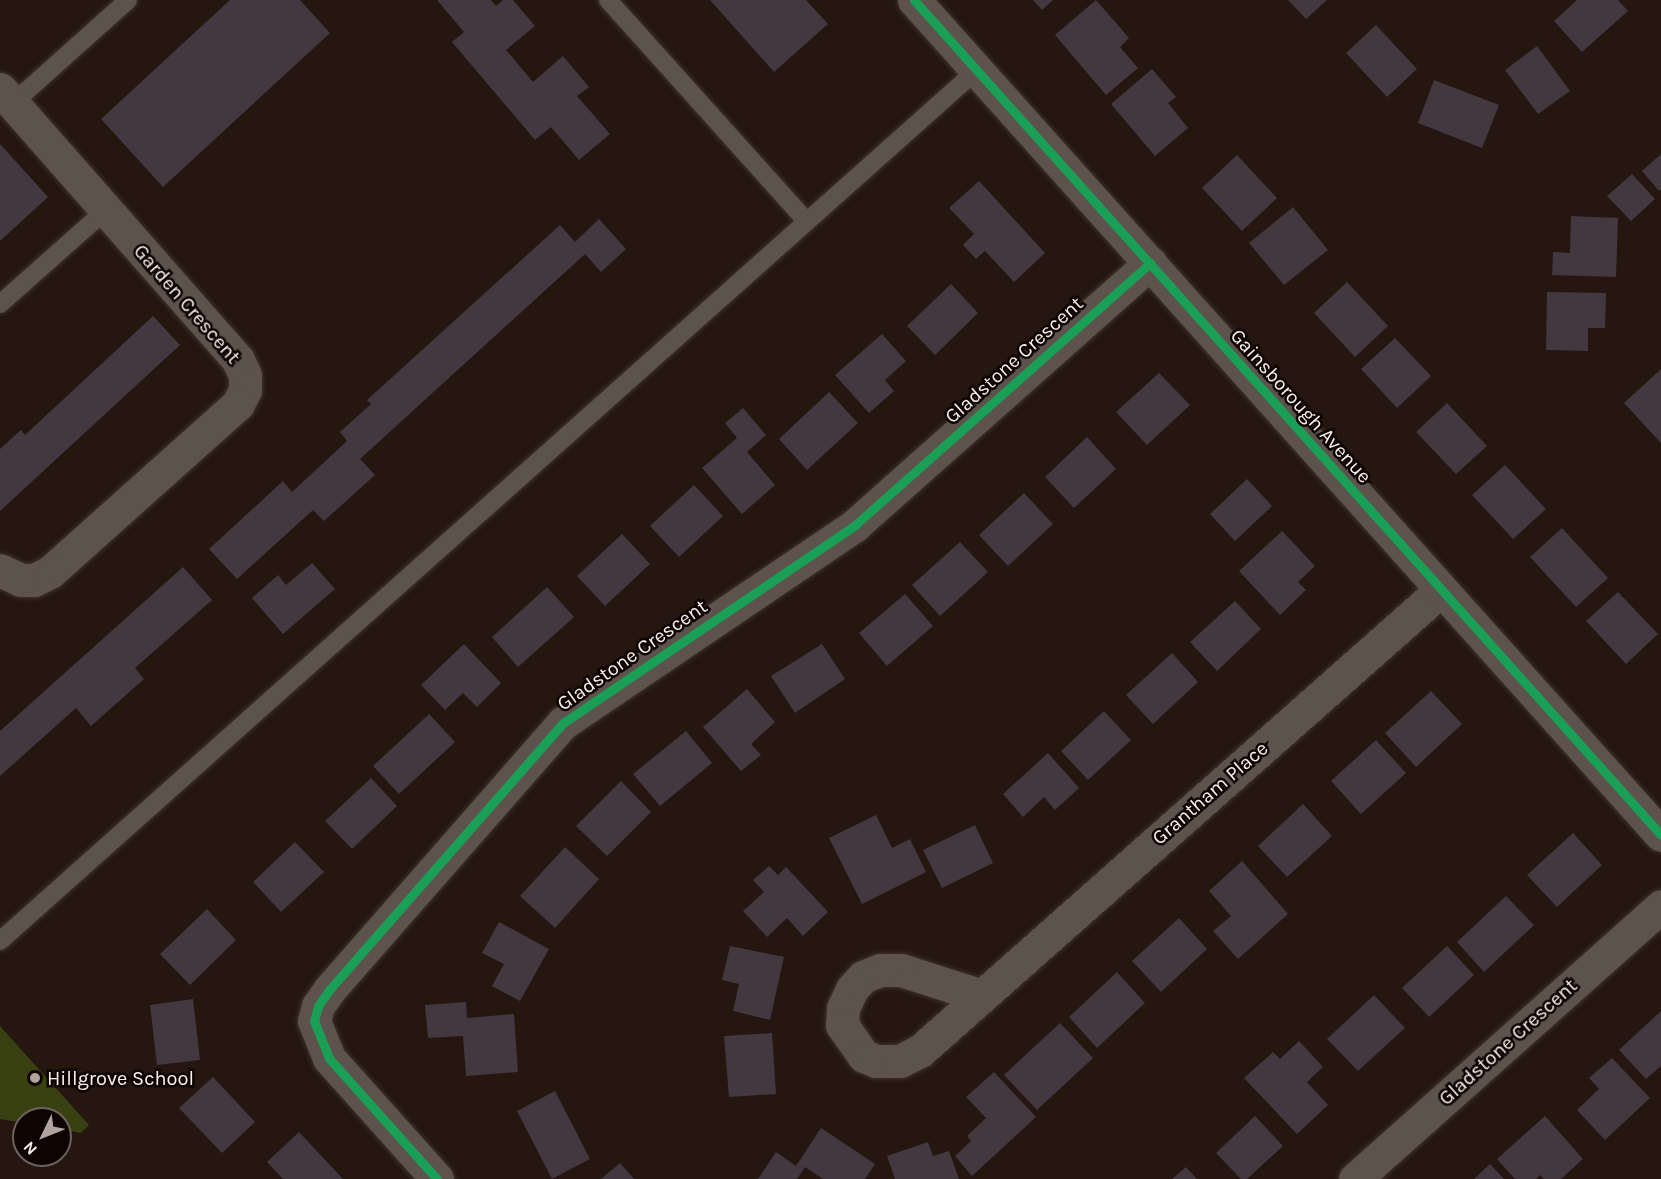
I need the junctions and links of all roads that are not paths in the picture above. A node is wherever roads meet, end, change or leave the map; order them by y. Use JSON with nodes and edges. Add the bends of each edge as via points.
{"nodes":[{"id":1,"x":128,"y":0,"type":"edge"},
{"id":2,"x":608,"y":0,"type":"edge"},
{"id":3,"x":915,"y":0,"type":"edge"},
{"id":4,"x":977,"y":70,"type":"junction"},
{"id":5,"x":6,"y":96,"type":"edge"},
{"id":6,"x":105,"y":210,"type":"junction"},
{"id":7,"x":806,"y":221,"type":"junction"},
{"id":8,"x":1150,"y":263,"type":"junction"},
{"id":9,"x":0,"y":304,"type":"edge"},
{"id":10,"x":0,"y":570,"type":"edge"},
{"id":11,"x":1441,"y":590,"type":"junction"},
{"id":12,"x":1661,"y":835,"type":"edge"},
{"id":13,"x":1661,"y":906,"type":"edge"},
{"id":14,"x":0,"y":941,"type":"edge"},
{"id":15,"x":979,"y":995,"type":"dead end"},
{"id":16,"x":437,"y":1179,"type":"edge"},
{"id":17,"x":1355,"y":1179,"type":"edge"}],
"edges":[{"from":1,"to":5,"type":"lane"},
{"from":2,"to":7,"type":"lane"},
{"from":3,"to":4,"type":"street","name":"Gainsborough Avenue"},
{"from":4,"to":7,"type":"lane"},
{"from":4,"to":8,"type":"street","name":"Gainsborough Avenue"},
{"from":5,"to":6,"type":"street","name":"Garden Crescent"},
{"from":6,"to":9,"type":"lane"},
{"from":6,"to":10,"type":"street","name":"Garden Crescent","via":[[238,360],[245,375],[245,390],[238,404],[50,572],[34,580],[21,580]]},
{"from":7,"to":14,"type":"lane"},
{"from":8,"to":11,"type":"street","name":"Gainsborough Avenue"},
{"from":8,"to":16,"type":"street","name":"Gladstone Crescent","via":[[855,525],[563,723],[330,989],[318,1006],[314,1022],[329,1058]]},
{"from":11,"to":12,"type":"street","name":"Gainsborough Avenue"},
{"from":11,"to":15,"type":"street","name":"Grantham Place"},
{"from":13,"to":17,"type":"street","name":"Gladstone Crescent"}]}
